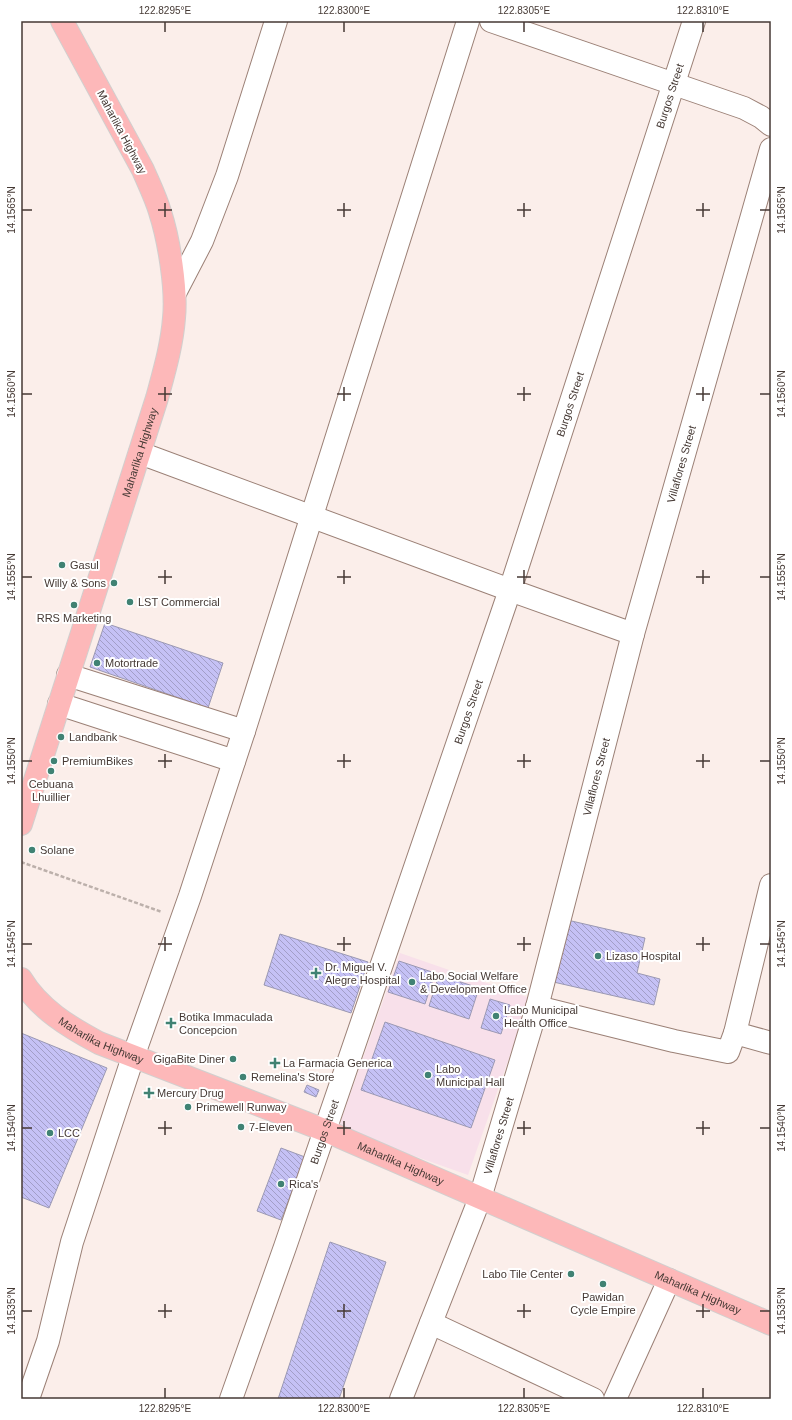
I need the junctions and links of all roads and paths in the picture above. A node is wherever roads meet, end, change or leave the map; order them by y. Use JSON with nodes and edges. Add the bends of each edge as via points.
{"nodes":[{"id":1,"x":62,"y":21,"type":"edge"},
{"id":2,"x":276,"y":21,"type":"edge"},
{"id":3,"x":468,"y":21,"type":"edge"},
{"id":4,"x":491,"y":21,"type":"edge"},
{"id":5,"x":694,"y":21,"type":"edge"},
{"id":6,"x":674,"y":83,"type":"junction"},
{"id":7,"x":771,"y":125,"type":"edge"},
{"id":8,"x":771,"y":149,"type":"edge"},
{"id":9,"x":175,"y":293,"type":"junction"},
{"id":10,"x":140,"y":453,"type":"junction"},
{"id":11,"x":312,"y":517,"type":"junction"},
{"id":12,"x":510,"y":590,"type":"junction"},
{"id":13,"x":633,"y":634,"type":"junction"},
{"id":14,"x":68,"y":675,"type":"junction"},
{"id":15,"x":59,"y":704,"type":"junction"},
{"id":16,"x":244,"y":731,"type":"junction"},
{"id":17,"x":234,"y":761,"type":"junction"},
{"id":18,"x":21,"y":824,"type":"edge"},
{"id":19,"x":21,"y":862,"type":"edge"},
{"id":20,"x":771,"y":885,"type":"edge"},
{"id":21,"x":182,"y":919,"type":"junction"},
{"id":22,"x":21,"y":979,"type":"edge"},
{"id":23,"x":537,"y":1007,"type":"junction"},
{"id":24,"x":735,"y":1033,"type":"junction"},
{"id":25,"x":771,"y":1043,"type":"edge"},
{"id":26,"x":133,"y":1057,"type":"junction"},
{"id":27,"x":324,"y":1130,"type":"junction"},
{"id":28,"x":480,"y":1198,"type":"junction"},
{"id":29,"x":669,"y":1280,"type":"junction"},
{"id":30,"x":431,"y":1323,"type":"junction"},
{"id":31,"x":771,"y":1324,"type":"edge"},
{"id":32,"x":28,"y":1399,"type":"edge"},
{"id":33,"x":231,"y":1399,"type":"edge"},
{"id":34,"x":401,"y":1399,"type":"edge"},
{"id":35,"x":593,"y":1399,"type":"edge"},
{"id":36,"x":615,"y":1399,"type":"edge"}],
"edges":[{"from":1,"to":9,"type":"main road","name":"Maharlika Highway","via":[[144,170],[161,213]]},
{"from":2,"to":9,"type":"street","via":[[227,176],[202,241]]},
{"from":3,"to":11,"type":"street"},
{"from":4,"to":6,"type":"street"},
{"from":5,"to":6,"type":"street","name":"Burgos Street"},
{"from":6,"to":7,"type":"street","via":[[744,108]]},
{"from":6,"to":12,"type":"street","name":"Burgos Street"},
{"from":8,"to":13,"type":"street","name":"Villaflores Street"},
{"from":9,"to":10,"type":"main road","name":"Maharlika Highway","via":[[175,317],[166,366]]},
{"from":10,"to":11,"type":"street"},
{"from":10,"to":14,"type":"main road","name":"Maharlika Highway"},
{"from":11,"to":12,"type":"street"},
{"from":11,"to":16,"type":"street"},
{"from":12,"to":13,"type":"street"},
{"from":12,"to":27,"type":"street","name":"Burgos Street"},
{"from":13,"to":23,"type":"street","name":"Villaflores Street"},
{"from":14,"to":15,"type":"main road","name":"Maharlika Highway"},
{"from":14,"to":16,"type":"street"},
{"from":15,"to":17,"type":"street"},
{"from":15,"to":18,"type":"main road","name":"Maharlika Highway"},
{"from":16,"to":17,"type":"street"},
{"from":17,"to":21,"type":"street"},
{"from":19,"to":21,"type":"path"},
{"from":20,"to":24,"type":"street"},
{"from":21,"to":26,"type":"street"},
{"from":22,"to":26,"type":"main road","name":"Maharlika Highway","via":[[42,1006],[58,1019],[99,1043]]},
{"from":23,"to":24,"type":"street","via":[[728,1052]]},
{"from":23,"to":28,"type":"street","name":"Villaflores Street"},
{"from":24,"to":25,"type":"street"},
{"from":26,"to":27,"type":"main road","name":"Maharlika Highway"},
{"from":26,"to":32,"type":"street","via":[[72,1242],[48,1341]]},
{"from":27,"to":28,"type":"main road","name":"Maharlika Highway"},
{"from":27,"to":33,"type":"street","name":"Burgos Street"},
{"from":28,"to":29,"type":"main road","name":"Maharlika Highway"},
{"from":28,"to":30,"type":"street","name":"Villaflores Street"},
{"from":29,"to":31,"type":"main road","name":"Maharlika Highway"},
{"from":29,"to":36,"type":"street"},
{"from":30,"to":34,"type":"street","name":"Villaflores Street"},
{"from":30,"to":35,"type":"street"}]}
